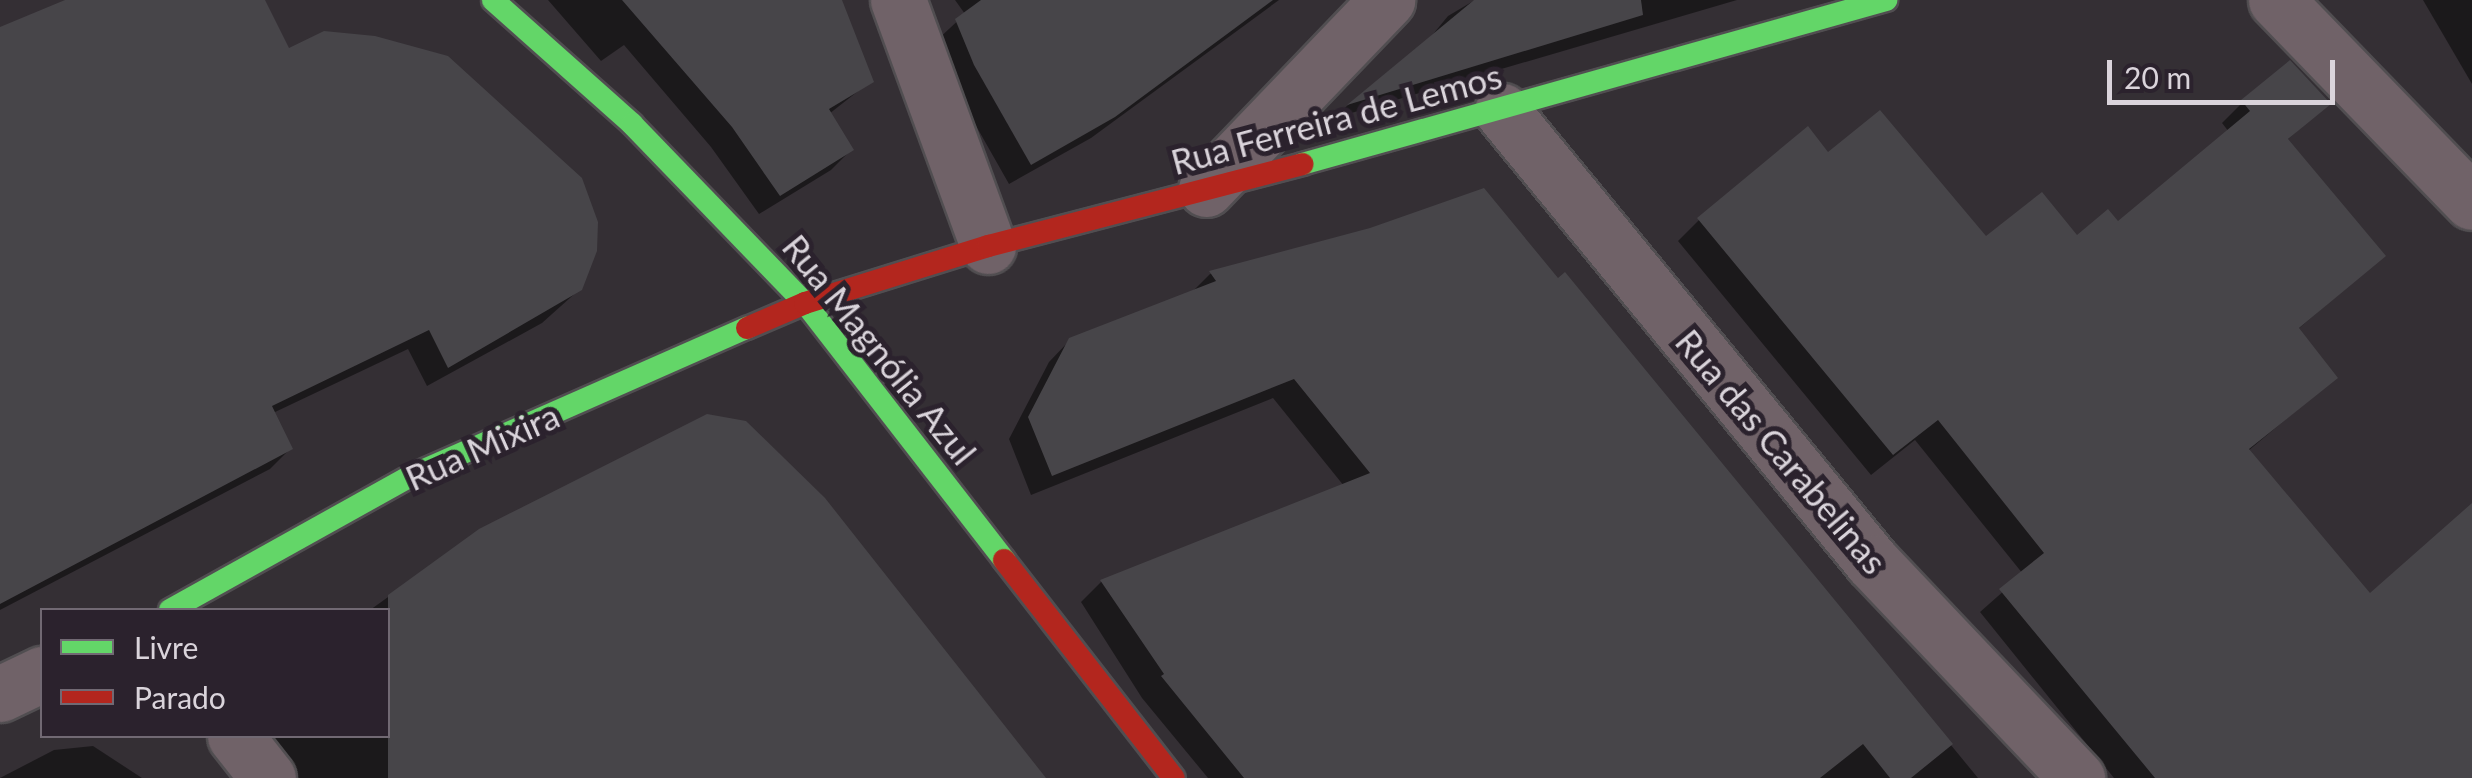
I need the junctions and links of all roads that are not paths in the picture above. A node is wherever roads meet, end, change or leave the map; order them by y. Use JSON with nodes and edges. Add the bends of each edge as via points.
{"nodes":[{"id":1,"x":493,"y":0,"type":"edge"},
{"id":2,"x":898,"y":0,"type":"edge"},
{"id":3,"x":1387,"y":0,"type":"edge"},
{"id":4,"x":1886,"y":0,"type":"edge"},
{"id":5,"x":2276,"y":0,"type":"edge"},
{"id":6,"x":1502,"y":110,"type":"junction"},
{"id":7,"x":1206,"y":188,"type":"junction"},
{"id":8,"x":2472,"y":202,"type":"edge"},
{"id":9,"x":988,"y":246,"type":"junction"},
{"id":10,"x":805,"y":303,"type":"junction"},
{"id":11,"x":174,"y":608,"type":"edge"},
{"id":12,"x":40,"y":675,"type":"edge"},
{"id":13,"x":0,"y":694,"type":"edge"},
{"id":14,"x":238,"y":738,"type":"edge"},
{"id":15,"x":268,"y":778,"type":"edge"},
{"id":16,"x":1174,"y":778,"type":"edge"},
{"id":17,"x":2076,"y":778,"type":"edge"}],
"edges":[{"from":1,"to":10,"type":"street","name":"Rua Magnólia Azul","via":[[632,124]]},
{"from":2,"to":9,"type":"street"},
{"from":3,"to":7,"type":"street"},
{"from":4,"to":6,"type":"street","name":"Rua Ferreira de Lemos"},
{"from":5,"to":8,"type":"street"},
{"from":6,"to":7,"type":"street","name":"Rua Ferreira de Lemos"},
{"from":6,"to":17,"type":"street","name":"Rua das Carabelinas","via":[[1872,562]]},
{"from":7,"to":9,"type":"street","name":"Rua Ferreira de Lemos"},
{"from":9,"to":10,"type":"street","name":"Rua Ferreira de Lemos"},
{"from":10,"to":11,"type":"street","name":"Rua Mixira","via":[[414,475]]},
{"from":10,"to":16,"type":"street","name":"Rua Magnólia Azul"},
{"from":12,"to":13,"type":"street"},
{"from":14,"to":15,"type":"street"}]}
